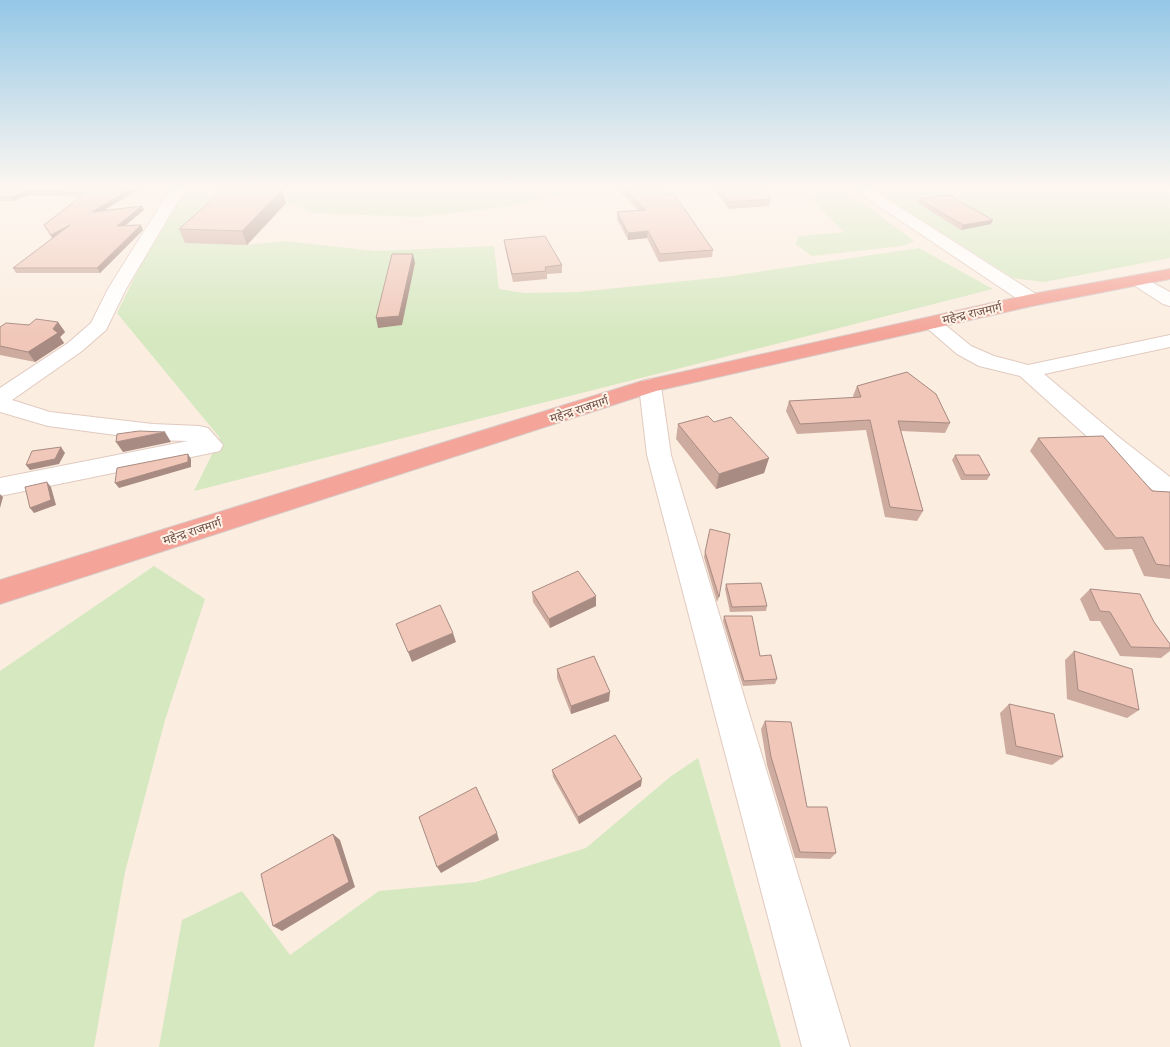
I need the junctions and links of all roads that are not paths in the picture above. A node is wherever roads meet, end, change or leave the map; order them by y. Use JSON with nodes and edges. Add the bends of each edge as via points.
{"nodes":[{"id":1,"x":149,"y":237,"type":"edge"},
{"id":2,"x":934,"y":237,"type":"edge"},
{"id":3,"x":1170,"y":274,"type":"edge"},
{"id":4,"x":1138,"y":280,"type":"junction"},
{"id":5,"x":1032,"y":300,"type":"junction"},
{"id":6,"x":1170,"y":300,"type":"edge"},
{"id":7,"x":931,"y":323,"type":"junction"},
{"id":8,"x":1170,"y":341,"type":"edge"},
{"id":9,"x":1028,"y":371,"type":"junction"},
{"id":10,"x":650,"y":386,"type":"junction"},
{"id":11,"x":0,"y":398,"type":"edge"},
{"id":12,"x":0,"y":404,"type":"edge"},
{"id":13,"x":0,"y":487,"type":"edge"},
{"id":14,"x":1170,"y":487,"type":"edge"},
{"id":15,"x":0,"y":592,"type":"edge"},
{"id":16,"x":826,"y":1047,"type":"edge"}],
"edges":[{"from":1,"to":11,"type":"street","via":[[116,289],[99,326],[75,347]]},
{"from":2,"to":5,"type":"street"},
{"from":3,"to":4,"type":"highway","name":"महेन्द्र राजमार्ग"},
{"from":4,"to":5,"type":"highway","name":"महेन्द्र राजमार्ग"},
{"from":4,"to":6,"type":"street"},
{"from":5,"to":7,"type":"highway","name":"महेन्द्र राजमार्ग"},
{"from":7,"to":9,"type":"street","via":[[964,350],[987,361]]},
{"from":7,"to":10,"type":"highway","name":"महेन्द्र राजमार्ग"},
{"from":8,"to":9,"type":"street"},
{"from":9,"to":14,"type":"street","via":[[1111,444]]},
{"from":10,"to":15,"type":"highway","name":"महेन्द्र राजमार्ग"},
{"from":10,"to":16,"type":"street","via":[[659,455]]},
{"from":12,"to":13,"type":"street","via":[[48,419],[153,432],[199,434],[211,445]]}]}
